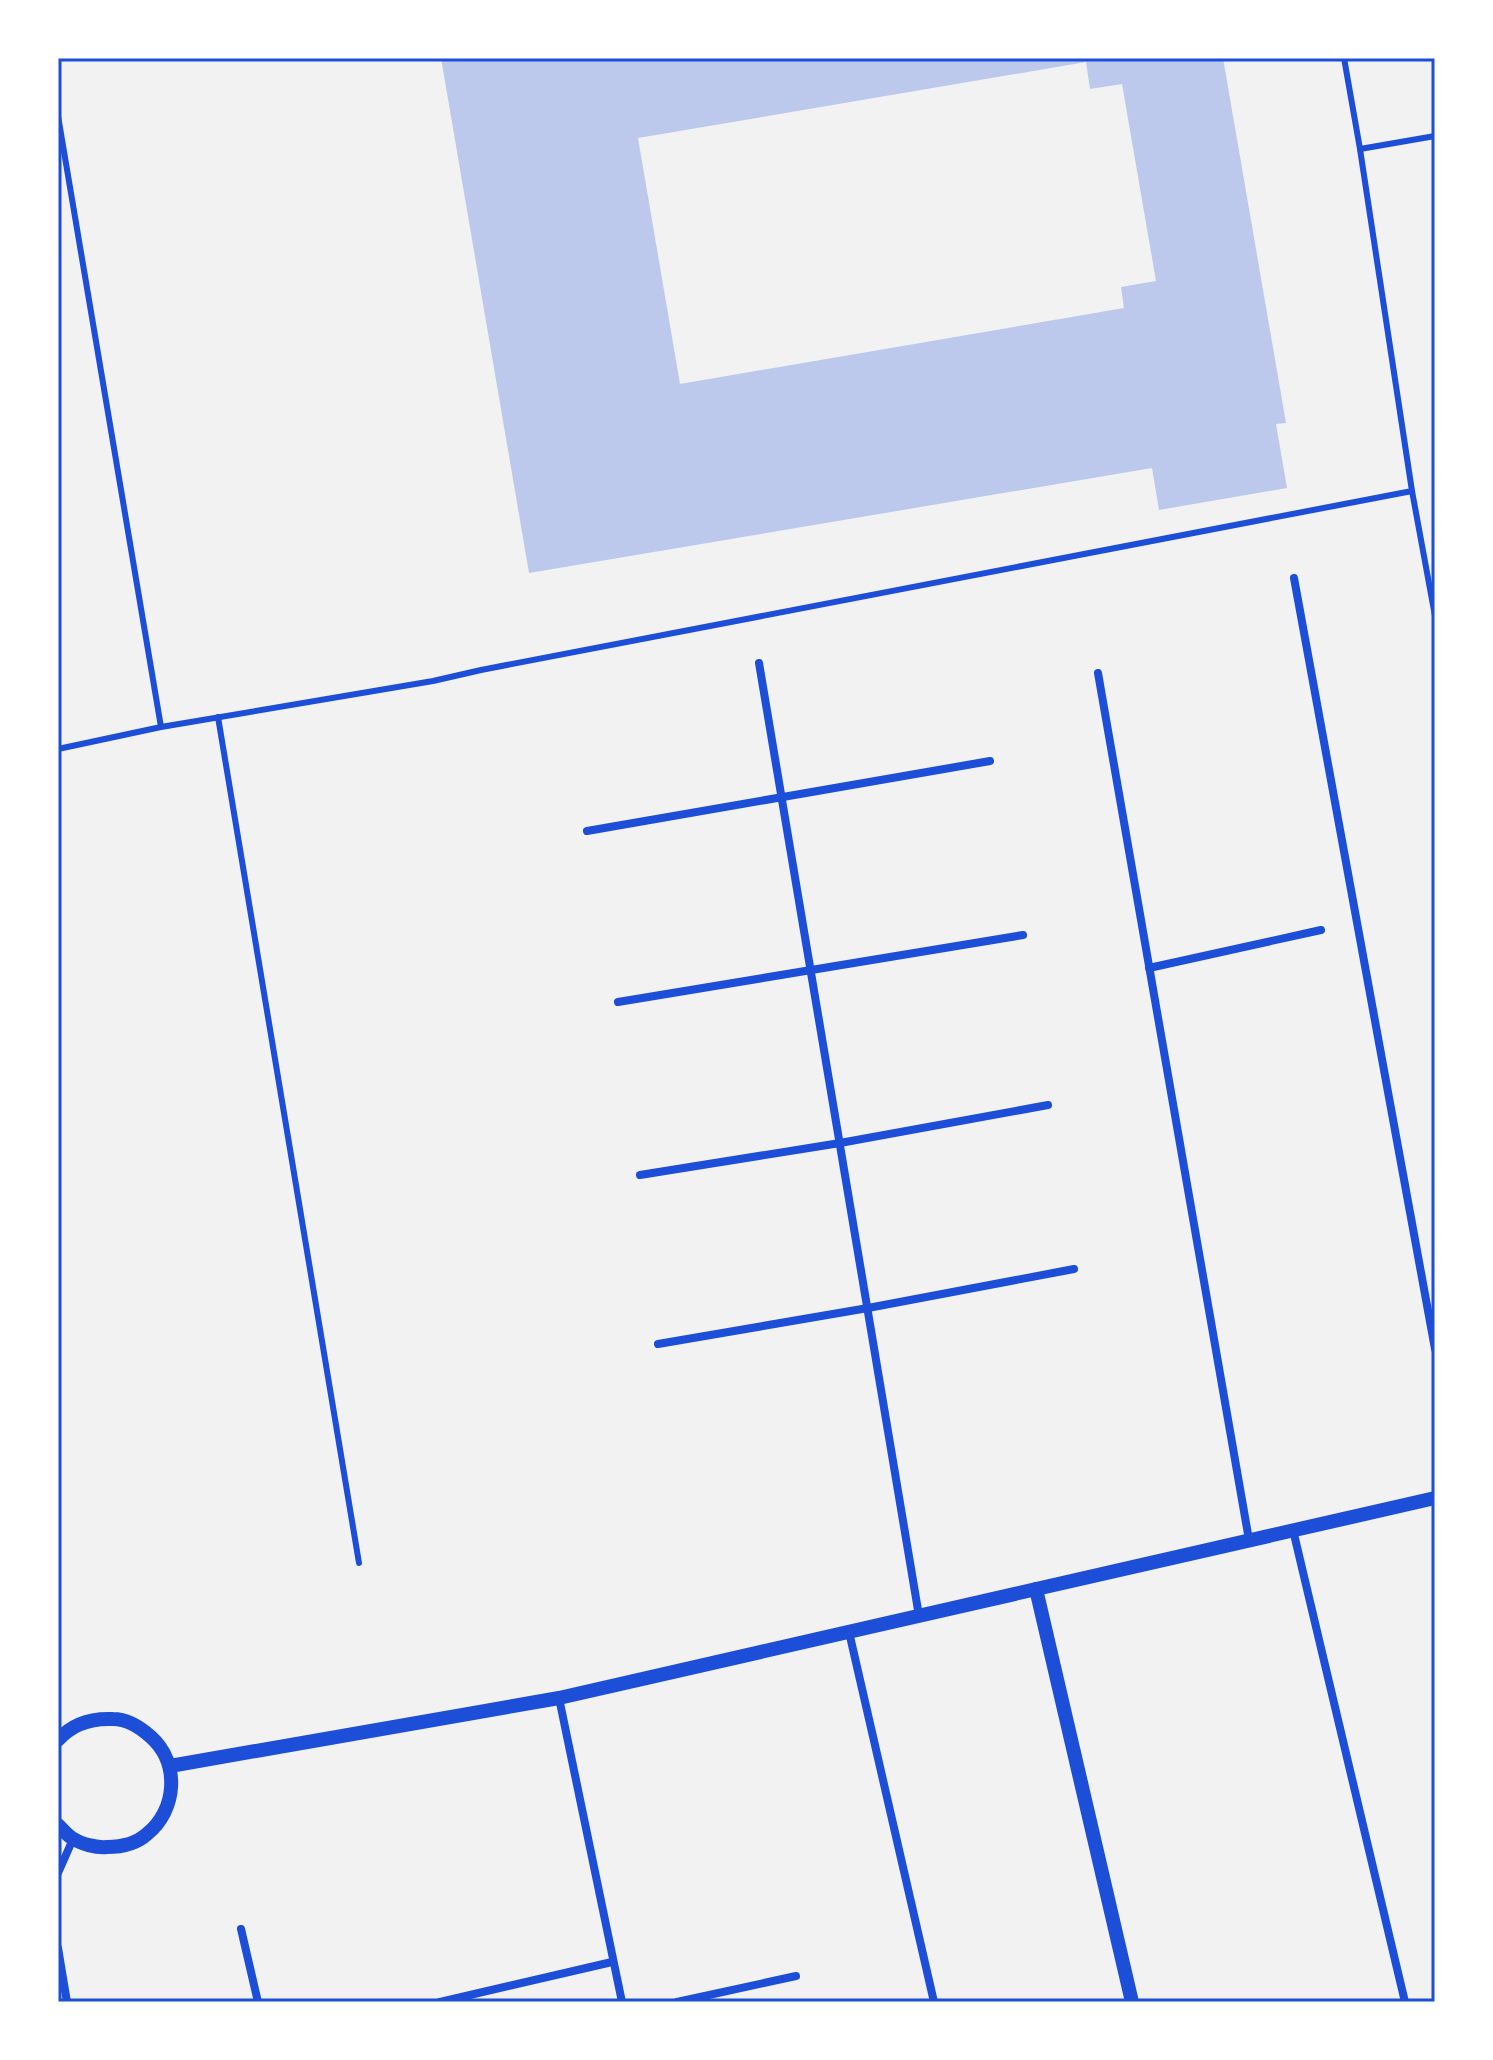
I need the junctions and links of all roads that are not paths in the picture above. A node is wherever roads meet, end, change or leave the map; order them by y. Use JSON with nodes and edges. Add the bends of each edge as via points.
{"nodes":[{"id":1,"x":1344,"y":58,"type":"edge"},
{"id":2,"x":58,"y":116,"type":"edge"},
{"id":3,"x":1435,"y":136,"type":"edge"},
{"id":4,"x":1360,"y":149,"type":"junction"},
{"id":5,"x":1412,"y":491,"type":"junction"},
{"id":6,"x":1294,"y":578,"type":"dead end"},
{"id":7,"x":1435,"y":616,"type":"edge"},
{"id":8,"x":759,"y":663,"type":"dead end"},
{"id":9,"x":1098,"y":673,"type":"dead end"},
{"id":10,"x":218,"y":717,"type":"junction"},
{"id":11,"x":161,"y":727,"type":"junction"},
{"id":12,"x":58,"y":749,"type":"edge"},
{"id":13,"x":990,"y":761,"type":"dead end"},
{"id":14,"x":781,"y":796,"type":"junction"},
{"id":15,"x":587,"y":831,"type":"dead end"},
{"id":16,"x":1321,"y":930,"type":"dead end"},
{"id":17,"x":1023,"y":935,"type":"dead end"},
{"id":18,"x":811,"y":968,"type":"junction"},
{"id":19,"x":1149,"y":968,"type":"junction"},
{"id":20,"x":618,"y":1002,"type":"dead end"},
{"id":21,"x":1048,"y":1105,"type":"dead end"},
{"id":22,"x":840,"y":1143,"type":"junction"},
{"id":23,"x":640,"y":1175,"type":"dead end"},
{"id":24,"x":1074,"y":1269,"type":"dead end"},
{"id":25,"x":868,"y":1308,"type":"junction"},
{"id":26,"x":658,"y":1344,"type":"dead end"},
{"id":27,"x":1435,"y":1349,"type":"edge"},
{"id":28,"x":1435,"y":1498,"type":"edge"},
{"id":29,"x":1293,"y":1530,"type":"junction"},
{"id":30,"x":1249,"y":1540,"type":"junction"},
{"id":31,"x":359,"y":1563,"type":"dead end"},
{"id":32,"x":1036,"y":1589,"type":"junction"},
{"id":33,"x":919,"y":1616,"type":"junction"},
{"id":34,"x":849,"y":1632,"type":"junction"},
{"id":35,"x":559,"y":1698,"type":"junction"},
{"id":36,"x":60,"y":1733,"type":"edge"},
{"id":37,"x":170,"y":1766,"type":"junction"},
{"id":38,"x":58,"y":1825,"type":"edge"},
{"id":39,"x":65,"y":1841,"type":"edge"},
{"id":40,"x":58,"y":1873,"type":"edge"},
{"id":41,"x":241,"y":1929,"type":"dead end"},
{"id":42,"x":58,"y":1948,"type":"edge"},
{"id":43,"x":612,"y":1962,"type":"junction"},
{"id":44,"x":796,"y":1976,"type":"dead end"},
{"id":45,"x":67,"y":2002,"type":"edge"},
{"id":46,"x":258,"y":2002,"type":"edge"},
{"id":47,"x":440,"y":2002,"type":"edge"},
{"id":48,"x":622,"y":2002,"type":"edge"},
{"id":49,"x":677,"y":2002,"type":"edge"},
{"id":50,"x":934,"y":2002,"type":"edge"},
{"id":51,"x":1132,"y":2002,"type":"edge"},
{"id":52,"x":1405,"y":2002,"type":"edge"}],
"edges":[{"from":1,"to":4,"type":"lane"},
{"from":2,"to":11,"type":"lane"},
{"from":3,"to":4,"type":"lane"},
{"from":4,"to":5,"type":"lane"},
{"from":5,"to":7,"type":"lane"},
{"from":5,"to":10,"type":"lane","via":[[433,681]]},
{"from":6,"to":27,"type":"street"},
{"from":8,"to":14,"type":"street"},
{"from":9,"to":19,"type":"street"},
{"from":10,"to":11,"type":"lane"},
{"from":10,"to":31,"type":"lane"},
{"from":11,"to":12,"type":"lane"},
{"from":13,"to":14,"type":"street"},
{"from":14,"to":15,"type":"street"},
{"from":14,"to":18,"type":"street"},
{"from":16,"to":19,"type":"street"},
{"from":17,"to":18,"type":"street"},
{"from":18,"to":20,"type":"street"},
{"from":18,"to":22,"type":"street"},
{"from":19,"to":30,"type":"street"},
{"from":21,"to":22,"type":"street"},
{"from":22,"to":23,"type":"street"},
{"from":22,"to":25,"type":"street"},
{"from":24,"to":25,"type":"street"},
{"from":25,"to":26,"type":"street"},
{"from":25,"to":33,"type":"street"},
{"from":28,"to":29,"type":"street"},
{"from":29,"to":30,"type":"street"},
{"from":29,"to":52,"type":"street"},
{"from":30,"to":32,"type":"street"},
{"from":32,"to":33,"type":"street"},
{"from":32,"to":51,"type":"street"},
{"from":33,"to":34,"type":"street"},
{"from":34,"to":35,"type":"street"},
{"from":34,"to":50,"type":"street"},
{"from":35,"to":37,"type":"street"},
{"from":35,"to":43,"type":"street"},
{"from":36,"to":37,"type":"street","via":[[93,1719],[118,1719],[141,1728]]},
{"from":37,"to":39,"type":"street","via":[[172,1792],[163,1816],[146,1835],[123,1846],[97,1848]]},
{"from":38,"to":39,"type":"street"},
{"from":39,"to":40,"type":"street"},
{"from":41,"to":46,"type":"street"},
{"from":42,"to":45,"type":"street"},
{"from":43,"to":47,"type":"street"},
{"from":43,"to":48,"type":"street"},
{"from":44,"to":49,"type":"street"}]}
